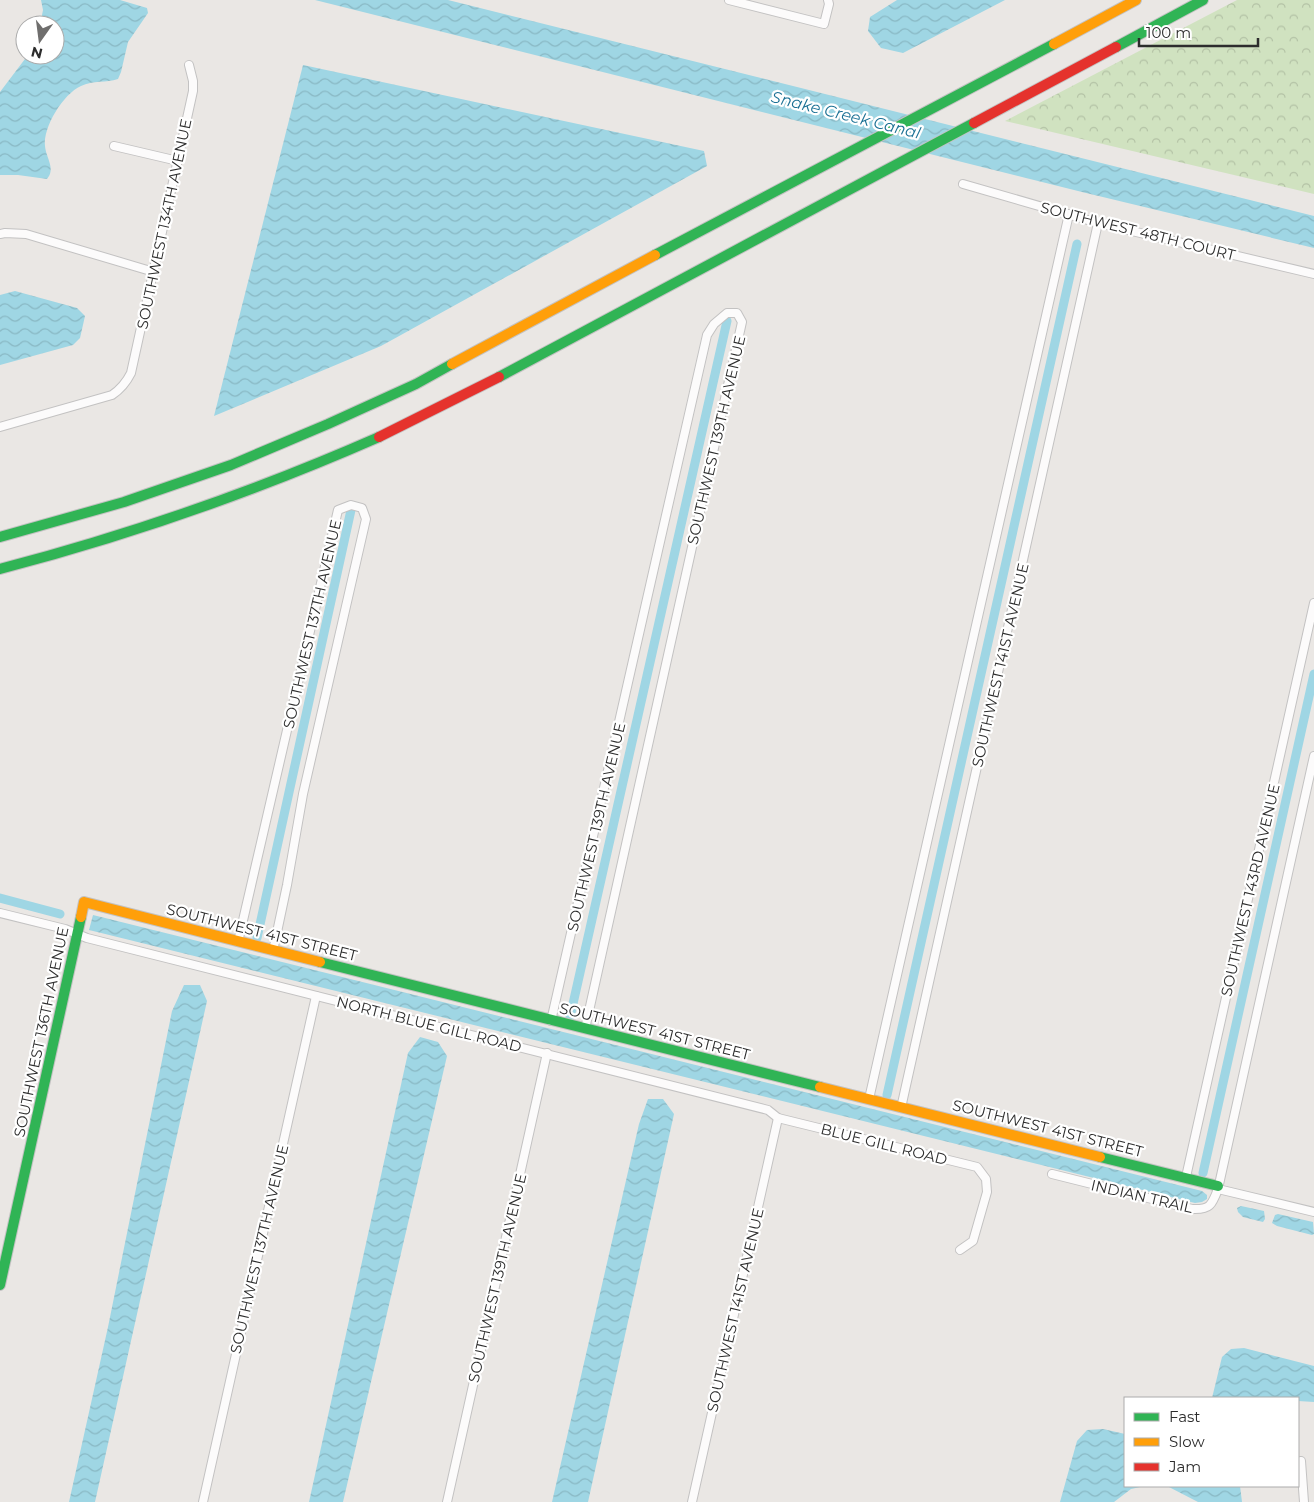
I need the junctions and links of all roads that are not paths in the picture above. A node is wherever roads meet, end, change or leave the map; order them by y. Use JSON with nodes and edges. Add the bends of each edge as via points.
{"nodes":[{"id":1,"x":729,"y":0,"type":"edge"},
{"id":2,"x":828,"y":0,"type":"edge"},
{"id":3,"x":1136,"y":0,"type":"edge"},
{"id":4,"x":1203,"y":0,"type":"edge"},
{"id":5,"x":188,"y":65,"type":"dead end"},
{"id":6,"x":114,"y":146,"type":"dead end"},
{"id":7,"x":178,"y":161,"type":"junction"},
{"id":8,"x":963,"y":184,"type":"dead end"},
{"id":9,"x":1069,"y":214,"type":"junction"},
{"id":10,"x":1098,"y":223,"type":"junction"},
{"id":11,"x":0,"y":234,"type":"edge"},
{"id":12,"x":154,"y":272,"type":"junction"},
{"id":13,"x":1314,"y":274,"type":"edge"},
{"id":14,"x":0,"y":427,"type":"edge"},
{"id":15,"x":0,"y":537,"type":"edge"},
{"id":16,"x":0,"y":569,"type":"edge"},
{"id":17,"x":1314,"y":603,"type":"edge"},
{"id":18,"x":1314,"y":756,"type":"edge"},
{"id":19,"x":84,"y":902,"type":"joint"},
{"id":20,"x":0,"y":913,"type":"edge"},
{"id":21,"x":78,"y":935,"type":"junction"},
{"id":22,"x":238,"y":942,"type":"junction"},
{"id":23,"x":273,"y":951,"type":"junction"},
{"id":24,"x":316,"y":996,"type":"junction"},
{"id":25,"x":551,"y":1021,"type":"junction"},
{"id":26,"x":585,"y":1029,"type":"junction"},
{"id":27,"x":547,"y":1053,"type":"junction"},
{"id":28,"x":869,"y":1099,"type":"junction"},
{"id":29,"x":901,"y":1108,"type":"junction"},
{"id":30,"x":778,"y":1118,"type":"junction"},
{"id":31,"x":1052,"y":1174,"type":"dead end"},
{"id":32,"x":1186,"y":1177,"type":"junction"},
{"id":33,"x":1218,"y":1187,"type":"junction"},
{"id":34,"x":1314,"y":1212,"type":"edge"},
{"id":35,"x":960,"y":1250,"type":"dead end"},
{"id":36,"x":0,"y":1285,"type":"edge"},
{"id":37,"x":1301,"y":1461,"type":"dead end"},
{"id":38,"x":203,"y":1502,"type":"edge"},
{"id":39,"x":447,"y":1502,"type":"edge"},
{"id":40,"x":692,"y":1502,"type":"edge"},
{"id":41,"x":1304,"y":1502,"type":"edge"}],
"edges":[{"from":1,"to":2,"type":"street","via":[[824,24]]},
{"from":3,"to":15,"type":"main road","via":[[416,384],[231,465],[133,499]]},
{"from":4,"to":16,"type":"main road","via":[[464,395],[381,436],[280,480],[174,519]]},
{"from":5,"to":7,"type":"street","name":"SOUTHWEST 134TH AVENUE","via":[[193,91]]},
{"from":6,"to":7,"type":"street"},
{"from":7,"to":12,"type":"street","name":"SOUTHWEST 134TH AVENUE"},
{"from":8,"to":9,"type":"street","name":"SOUTHWEST 48TH COURT"},
{"from":9,"to":10,"type":"street","name":"SOUTHWEST 48TH COURT"},
{"from":9,"to":28,"type":"street"},
{"from":10,"to":13,"type":"street","name":"SOUTHWEST 48TH COURT"},
{"from":10,"to":29,"type":"street","name":"SOUTHWEST 141ST AVENUE"},
{"from":11,"to":12,"type":"street","via":[[26,234]]},
{"from":12,"to":14,"type":"street","name":"SOUTHWEST 134TH AVENUE","via":[[131,373],[120,390]]},
{"from":17,"to":32,"type":"street","name":"SOUTHWEST 143RD AVENUE"},
{"from":18,"to":33,"type":"street"},
{"from":19,"to":21,"type":"main road","name":"SOUTHWEST 136TH AVENUE"},
{"from":19,"to":22,"type":"main road","name":"SOUTHWEST 41ST STREET"},
{"from":20,"to":21,"type":"street","name":"NORTH BLUE GILL ROAD"},
{"from":21,"to":24,"type":"street","name":"NORTH BLUE GILL ROAD"},
{"from":21,"to":36,"type":"main road","name":"SOUTHWEST 136TH AVENUE"},
{"from":22,"to":23,"type":"main road","name":"SOUTHWEST 41ST STREET"},
{"from":22,"to":23,"type":"street","name":"SOUTHWEST 137TH AVENUE","via":[[338,510],[351,505],[362,508],[366,519],[303,794]]},
{"from":23,"to":25,"type":"main road","name":"SOUTHWEST 41ST STREET"},
{"from":24,"to":27,"type":"street","name":"NORTH BLUE GILL ROAD"},
{"from":24,"to":38,"type":"street","name":"SOUTHWEST 137TH AVENUE"},
{"from":25,"to":26,"type":"main road","name":"SOUTHWEST 41ST STREET"},
{"from":25,"to":26,"type":"street","name":"SOUTHWEST 139TH AVENUE","via":[[707,335],[726,313],[737,313],[742,322]]},
{"from":26,"to":28,"type":"main road","name":"SOUTHWEST 41ST STREET"},
{"from":27,"to":30,"type":"street","name":"NORTH BLUE GILL ROAD","via":[[768,1110]]},
{"from":27,"to":39,"type":"street","name":"SOUTHWEST 139TH AVENUE"},
{"from":28,"to":29,"type":"main road","name":"SOUTHWEST 41ST STREET"},
{"from":29,"to":32,"type":"main road","name":"SOUTHWEST 41ST STREET"},
{"from":30,"to":35,"type":"street","name":"BLUE GILL ROAD","via":[[977,1168],[986,1179],[987,1192],[973,1241]]},
{"from":30,"to":40,"type":"street","name":"SOUTHWEST 141ST AVENUE"},
{"from":31,"to":33,"type":"street","name":"INDIAN TRAIL","via":[[1202,1210],[1213,1202]]},
{"from":32,"to":33,"type":"main road","name":"SOUTHWEST 41ST STREET"},
{"from":33,"to":34,"type":"street"},
{"from":37,"to":41,"type":"street"}]}
